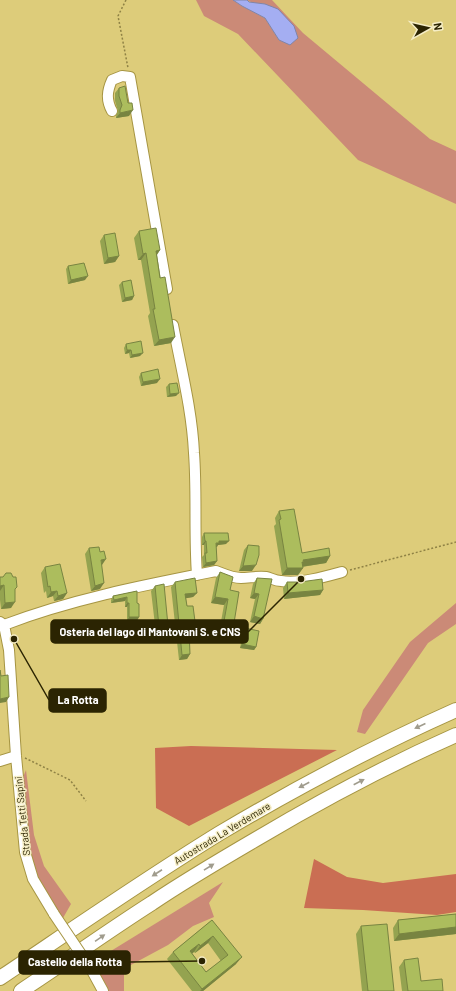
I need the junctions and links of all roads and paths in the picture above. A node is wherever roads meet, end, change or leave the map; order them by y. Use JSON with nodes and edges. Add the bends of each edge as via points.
{"nodes":[{"id":1,"x":126,"y":0,"type":"edge"},
{"id":2,"x":130,"y":77,"type":"junction"},
{"id":3,"x":112,"y":111,"type":"dead end"},
{"id":4,"x":168,"y":300,"type":"edge"},
{"id":5,"x":171,"y":315,"type":"edge"},
{"id":6,"x":456,"y":542,"type":"edge"},
{"id":7,"x":342,"y":572,"type":"joint"},
{"id":8,"x":198,"y":575,"type":"junction"},
{"id":9,"x":2,"y":624,"type":"edge"},
{"id":10,"x":456,"y":710,"type":"edge"},
{"id":11,"x":456,"y":735,"type":"edge"},
{"id":12,"x":16,"y":756,"type":"junction"},
{"id":13,"x":0,"y":761,"type":"edge"},
{"id":14,"x":86,"y":801,"type":"dead end"},
{"id":15,"x":0,"y":978,"type":"edge"},
{"id":16,"x":22,"y":991,"type":"edge"},
{"id":17,"x":104,"y":991,"type":"edge"}],
"edges":[{"from":1,"to":2,"type":"path","via":[[118,16]]},
{"from":2,"to":3,"type":"street","via":[[122,76],[112,80],[108,89]]},
{"from":2,"to":4,"type":"street"},
{"from":5,"to":8,"type":"street","via":[[192,426]]},
{"from":6,"to":7,"type":"path"},
{"from":7,"to":8,"type":"street","via":[[290,582],[267,577],[232,577],[216,571]]},
{"from":8,"to":9,"type":"street","via":[[114,592]]},
{"from":9,"to":12,"type":"street","name":"Strada Tetti Sapini","via":[[9,650]]},
{"from":10,"to":15,"type":"highway","name":"Autostrada La Verdemare","one_way":true,"via":[[350,761],[220,833],[142,882]]},
{"from":16,"to":11,"type":"highway","one_way":true,"via":[[211,865],[358,782]]},
{"from":12,"to":13,"type":"street"},
{"from":12,"to":14,"type":"path","via":[[70,780]]},
{"from":12,"to":17,"type":"street","name":"Strada Tetti Sapini","bridge":true,"via":[[25,852],[33,879]]}]}
